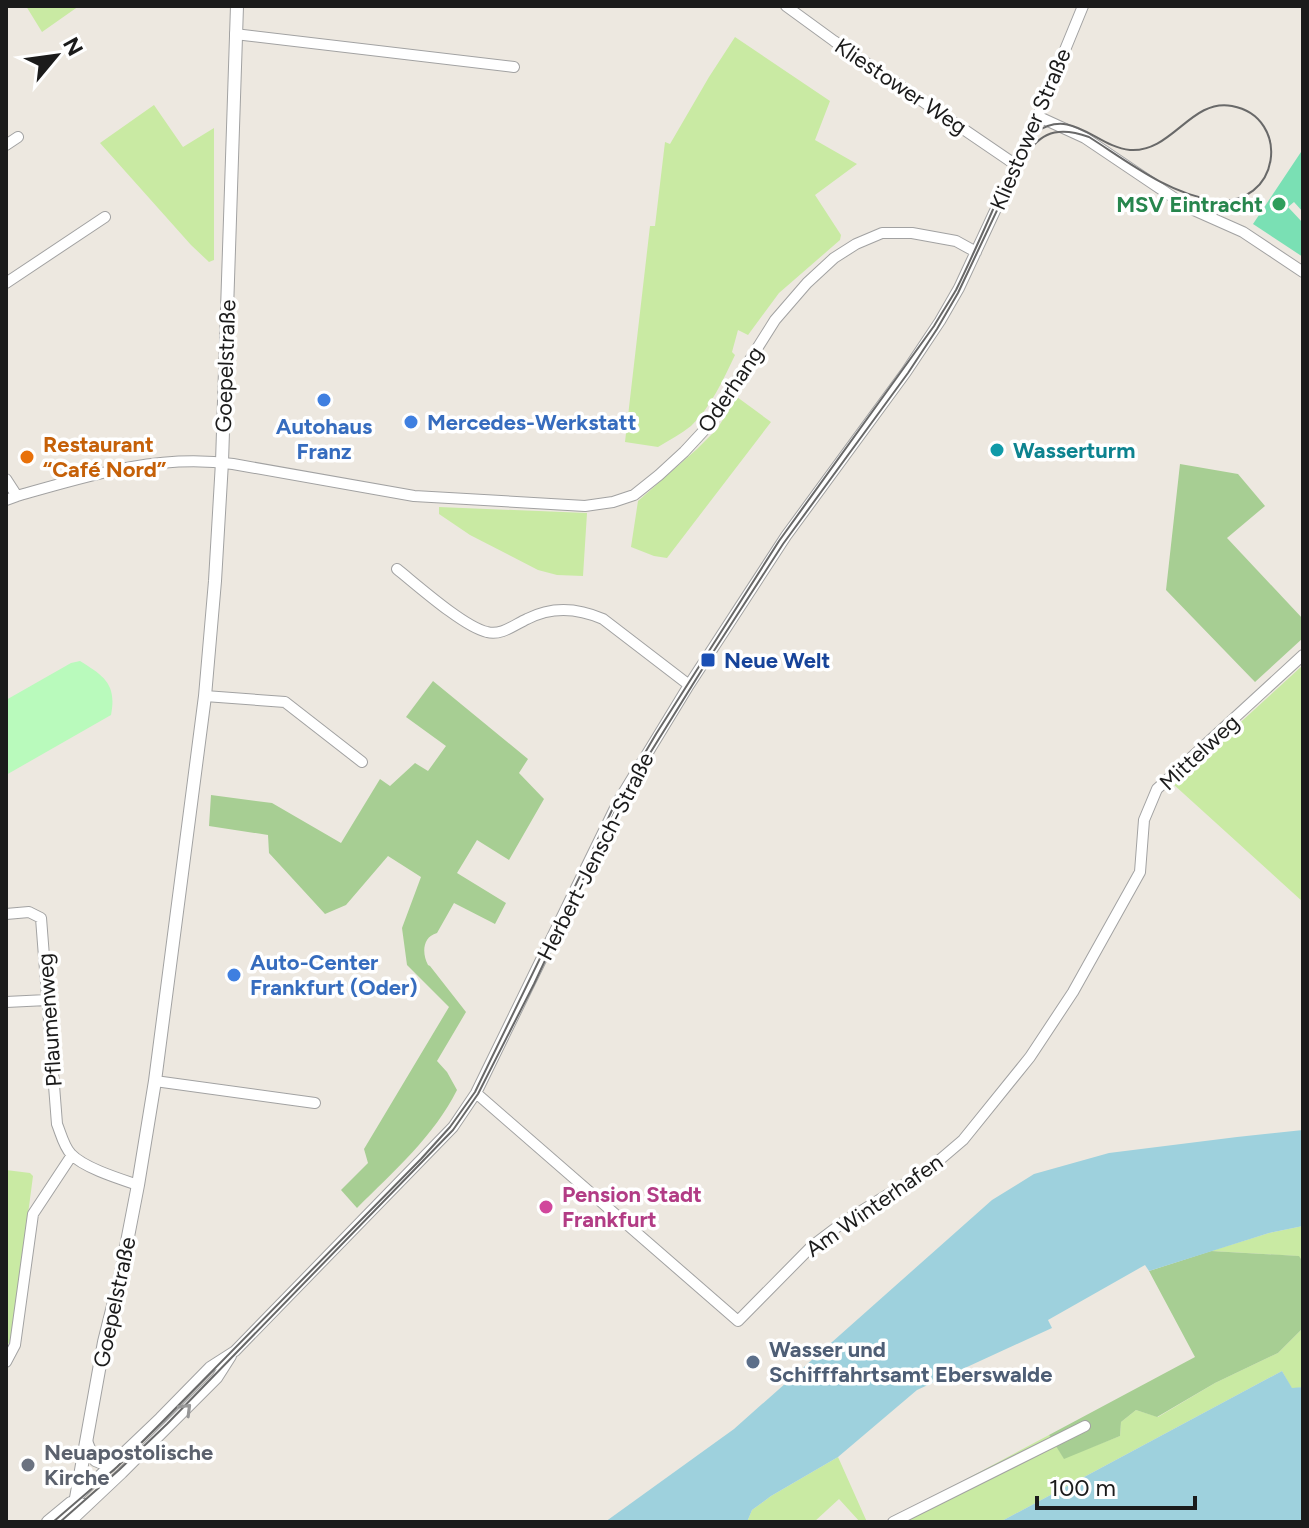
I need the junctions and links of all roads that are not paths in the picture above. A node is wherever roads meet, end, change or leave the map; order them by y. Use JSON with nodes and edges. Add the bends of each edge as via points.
{"nodes":[{"id":1,"x":237,"y":6,"type":"edge"},
{"id":2,"x":786,"y":6,"type":"edge"},
{"id":3,"x":1083,"y":6,"type":"edge"},
{"id":4,"x":235,"y":34,"type":"junction"},
{"id":5,"x":514,"y":67,"type":"dead end"},
{"id":6,"x":1037,"y":116,"type":"junction"},
{"id":7,"x":18,"y":137,"type":"dead end"},
{"id":8,"x":6,"y":145,"type":"edge"},
{"id":9,"x":1016,"y":165,"type":"junction"},
{"id":10,"x":105,"y":217,"type":"dead end"},
{"id":11,"x":976,"y":252,"type":"junction"},
{"id":12,"x":1303,"y":272,"type":"edge"},
{"id":13,"x":6,"y":283,"type":"edge"},
{"id":14,"x":222,"y":462,"type":"junction"},
{"id":15,"x":6,"y":479,"type":"edge"},
{"id":16,"x":11,"y":498,"type":"edge"},
{"id":17,"x":397,"y":569,"type":"dead end"},
{"id":18,"x":1303,"y":655,"type":"edge"},
{"id":19,"x":689,"y":685,"type":"junction"},
{"id":20,"x":205,"y":696,"type":"junction"},
{"id":21,"x":362,"y":762,"type":"dead end"},
{"id":22,"x":1140,"y":872,"type":"joint"},
{"id":23,"x":6,"y":914,"type":"edge"},
{"id":24,"x":47,"y":1000,"type":"junction"},
{"id":25,"x":6,"y":1002,"type":"edge"},
{"id":26,"x":155,"y":1081,"type":"junction"},
{"id":27,"x":476,"y":1093,"type":"junction"},
{"id":28,"x":315,"y":1103,"type":"dead end"},
{"id":29,"x":72,"y":1155,"type":"junction"},
{"id":30,"x":138,"y":1185,"type":"junction"},
{"id":31,"x":235,"y":1351,"type":"junction"},
{"id":32,"x":6,"y":1362,"type":"edge"},
{"id":33,"x":1085,"y":1426,"type":"dead end"},
{"id":34,"x":86,"y":1439,"type":"junction"},
{"id":35,"x":110,"y":1467,"type":"junction"},
{"id":36,"x":76,"y":1498,"type":"junction"},
{"id":37,"x":89,"y":1504,"type":"junction"},
{"id":38,"x":48,"y":1522,"type":"edge"},
{"id":39,"x":68,"y":1522,"type":"edge"},
{"id":40,"x":893,"y":1522,"type":"edge"}],
"edges":[{"from":1,"to":4,"type":"street","name":"Goepelstraße"},
{"from":2,"to":9,"type":"street","name":"Kliestower Weg"},
{"from":3,"to":6,"type":"street","name":"Kliestower Straße"},
{"from":4,"to":5,"type":"street"},
{"from":4,"to":14,"type":"street","name":"Goepelstraße"},
{"from":6,"to":9,"type":"street","name":"Kliestower Straße"},
{"from":6,"to":12,"type":"street","via":[[1085,138],[1189,208],[1243,232]]},
{"from":7,"to":8,"type":"street"},
{"from":9,"to":11,"type":"street","name":"Kliestower Straße"},
{"from":10,"to":13,"type":"street"},
{"from":11,"to":14,"type":"street","name":"Oderhang","via":[[956,241],[882,233],[834,258],[775,320],[709,425],[659,475],[634,495],[613,502],[585,506],[414,496]]},
{"from":11,"to":19,"type":"street","name":"Herbert-Jensch-Straße","via":[[906,372],[786,536]]},
{"from":14,"to":16,"type":"street","name":"Oderhang","via":[[120,468]]},
{"from":14,"to":20,"type":"street","name":"Goepelstraße"},
{"from":15,"to":16,"type":"street"},
{"from":17,"to":19,"type":"street","via":[[484,632],[507,630],[552,610],[587,612]]},
{"from":18,"to":22,"type":"street","name":"Mittelweg","via":[[1157,789],[1144,820]]},
{"from":19,"to":27,"type":"street","name":"Herbert-Jensch-Straße","via":[[619,800]]},
{"from":20,"to":21,"type":"street","via":[[285,702]]},
{"from":20,"to":26,"type":"street","name":"Goepelstraße"},
{"from":22,"to":27,"type":"street","name":"Am Winterhafen","via":[[1073,992],[1030,1057],[963,1140],[929,1169],[812,1246],[738,1321]]},
{"from":23,"to":24,"type":"street","name":"Pflaumenweg","via":[[29,912],[41,918]]},
{"from":24,"to":25,"type":"street"},
{"from":24,"to":29,"type":"street","name":"Pflaumenweg","via":[[57,1124]]},
{"from":26,"to":28,"type":"street"},
{"from":26,"to":30,"type":"street","name":"Goepelstraße"},
{"from":27,"to":31,"type":"street","name":"Herbert-Jensch-Straße","via":[[453,1127]]},
{"from":29,"to":30,"type":"street"},
{"from":29,"to":32,"type":"street","via":[[33,1214],[15,1345]]},
{"from":30,"to":34,"type":"street","name":"Goepelstraße"},
{"from":31,"to":35,"type":"street","name":"Herbert-Jensch-Straße","via":[[210,1367]]},
{"from":37,"to":31,"type":"street","name":"Herbert-Jensch-Straße","one_way":true,"via":[[217,1378]]},
{"from":33,"to":40,"type":"street"},
{"from":34,"to":35,"type":"street","via":[[95,1461]]},
{"from":34,"to":36,"type":"street","name":"Goepelstraße"},
{"from":35,"to":36,"type":"street","name":"Herbert-Jensch-Straße"},
{"from":36,"to":37,"type":"street"},
{"from":36,"to":38,"type":"street"},
{"from":36,"to":39,"type":"street","name":"Goepelstraße"},
{"from":37,"to":39,"type":"street","name":"Herbert-Jensch-Straße"}]}
